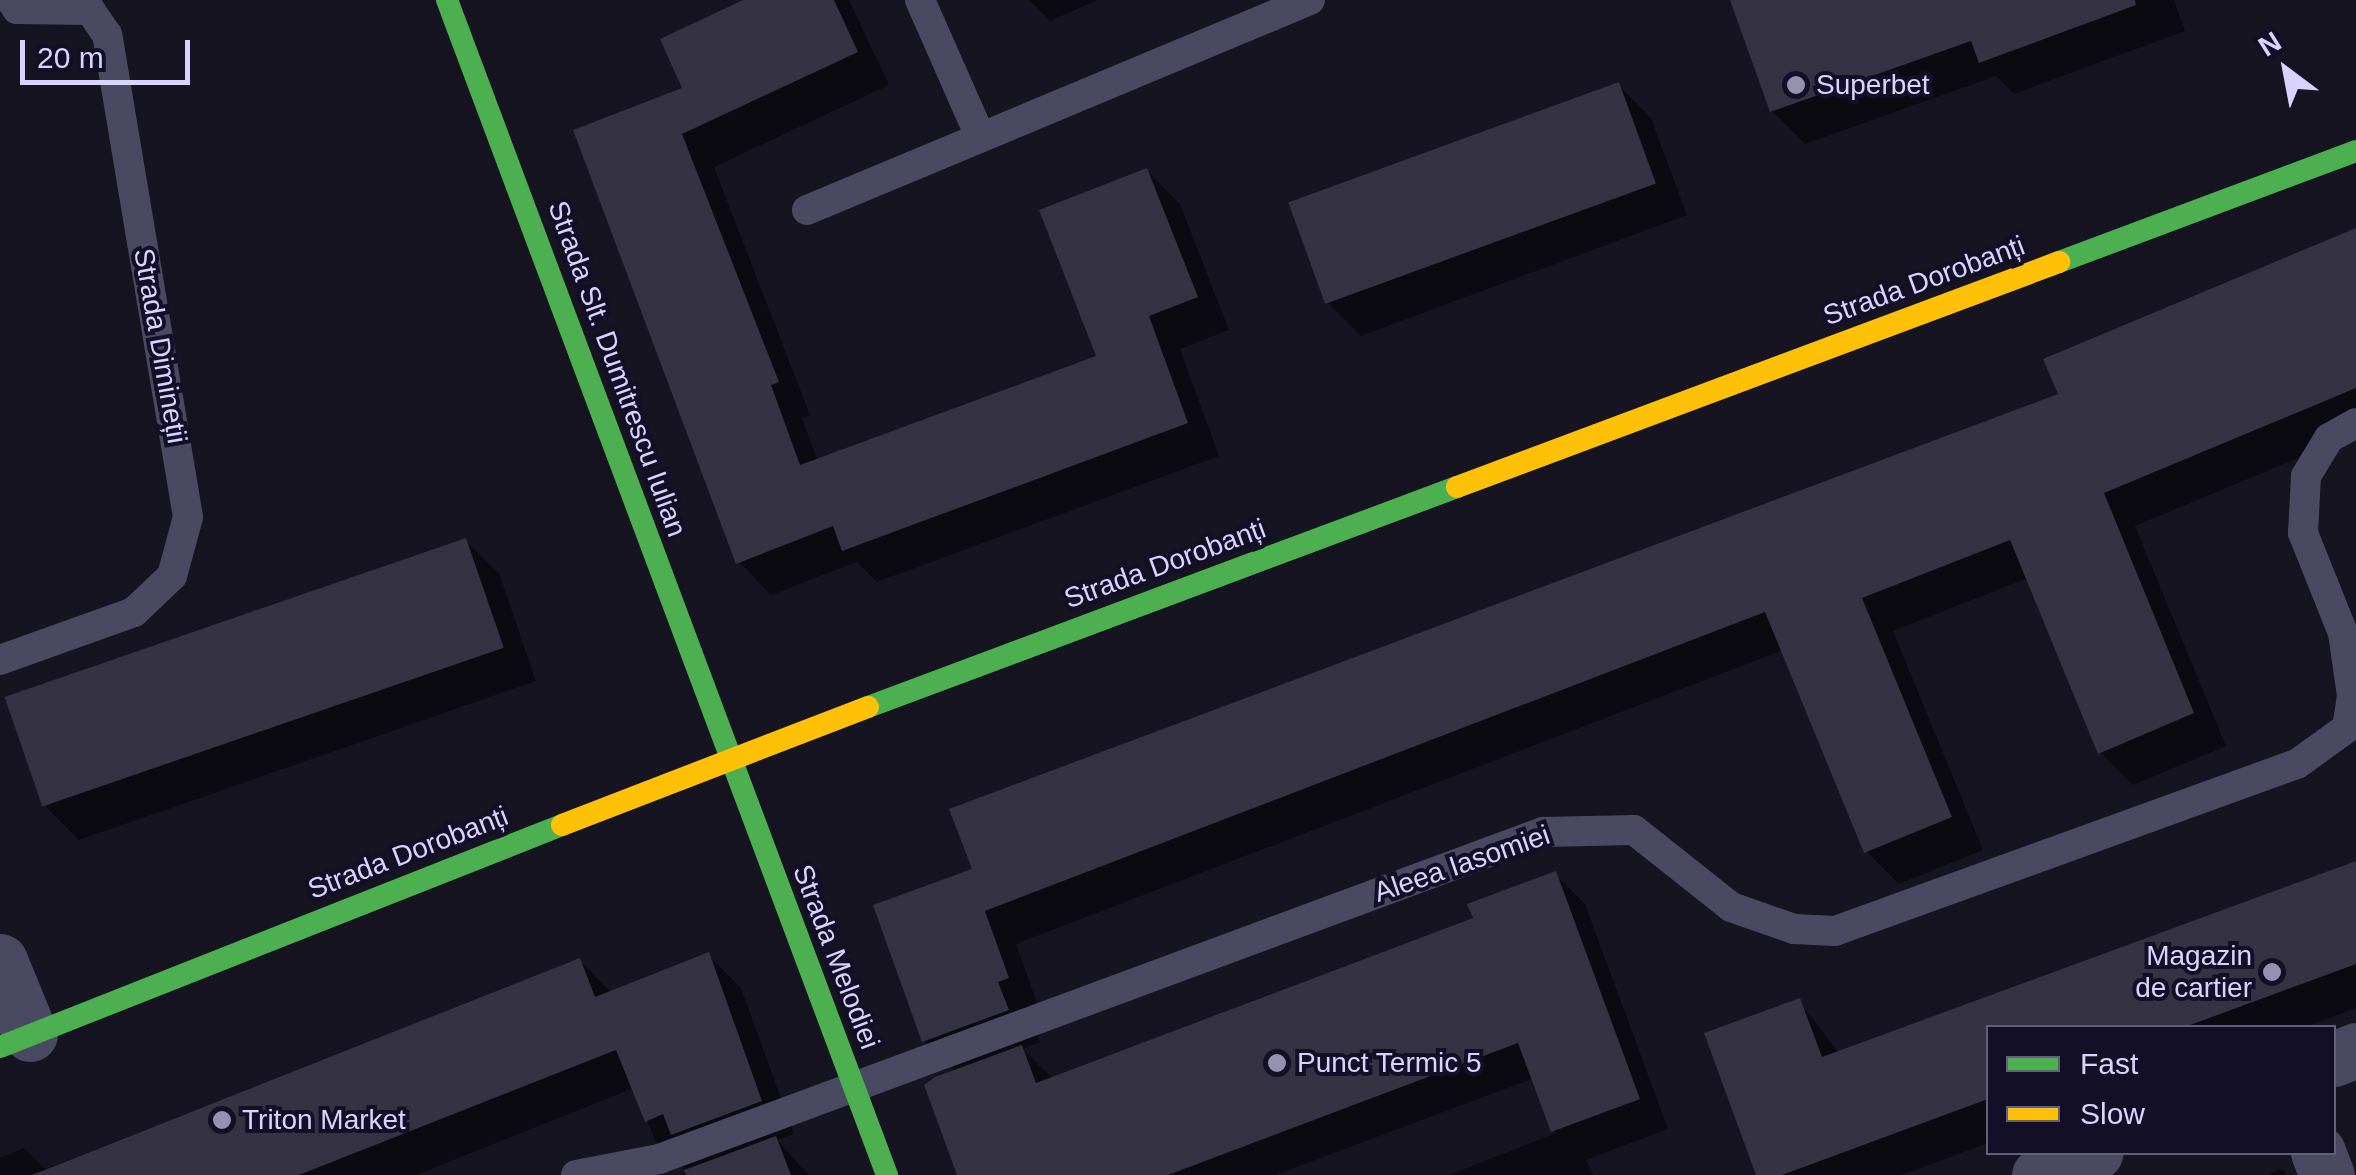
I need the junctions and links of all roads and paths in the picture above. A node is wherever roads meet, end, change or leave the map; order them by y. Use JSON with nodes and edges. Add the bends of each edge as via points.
{"nodes":[{"id":1,"x":12,"y":0,"type":"edge"},
{"id":2,"x":920,"y":0,"type":"edge"},
{"id":3,"x":1310,"y":0,"type":"edge"},
{"id":4,"x":458,"y":3,"type":"edge"},
{"id":5,"x":980,"y":136,"type":"junction"},
{"id":6,"x":2356,"y":151,"type":"edge"},
{"id":7,"x":807,"y":210,"type":"dead end"},
{"id":8,"x":2356,"y":423,"type":"edge"},
{"id":9,"x":0,"y":660,"type":"edge"},
{"id":10,"x":730,"y":759,"type":"junction"},
{"id":11,"x":0,"y":961,"type":"edge"},
{"id":12,"x":15,"y":1040,"type":"edge"},
{"id":13,"x":852,"y":1086,"type":"junction"},
{"id":14,"x":2088,"y":1155,"type":"edge"},
{"id":15,"x":576,"y":1175,"type":"edge"},
{"id":16,"x":887,"y":1175,"type":"edge"},
{"id":17,"x":2038,"y":1175,"type":"edge"}],
"edges":[{"from":1,"to":9,"type":"lane","name":"Strada Dimineții","via":[[17,9],[90,10],[108,36],[188,517],[172,576],[134,612]]},
{"from":2,"to":5,"type":"lane"},
{"from":3,"to":5,"type":"lane"},
{"from":4,"to":10,"type":"main road","name":"Strada Slt. Dumitrescu Iulian"},
{"from":5,"to":7,"type":"lane"},
{"from":6,"to":10,"type":"main road","name":"Strada Dorobanți"},
{"from":8,"to":13,"type":"lane","name":"Aleea Iasomiei","via":[[2329,438],[2306,476],[2303,532],[2343,633],[2352,696],[2347,728],[2298,764],[1835,931],[1794,929],[1731,907],[1634,830],[1543,832]]},
{"from":10,"to":12,"type":"main road","name":"Strada Dorobanți"},
{"from":10,"to":13,"type":"main road","name":"Strada Melodiei"},
{"from":11,"to":12,"type":"street"},
{"from":13,"to":15,"type":"lane","name":"Aleea Iasomiei","via":[[659,1158]]},
{"from":13,"to":16,"type":"main road","name":"Strada Melodiei"},
{"from":14,"to":17,"type":"street"}]}
